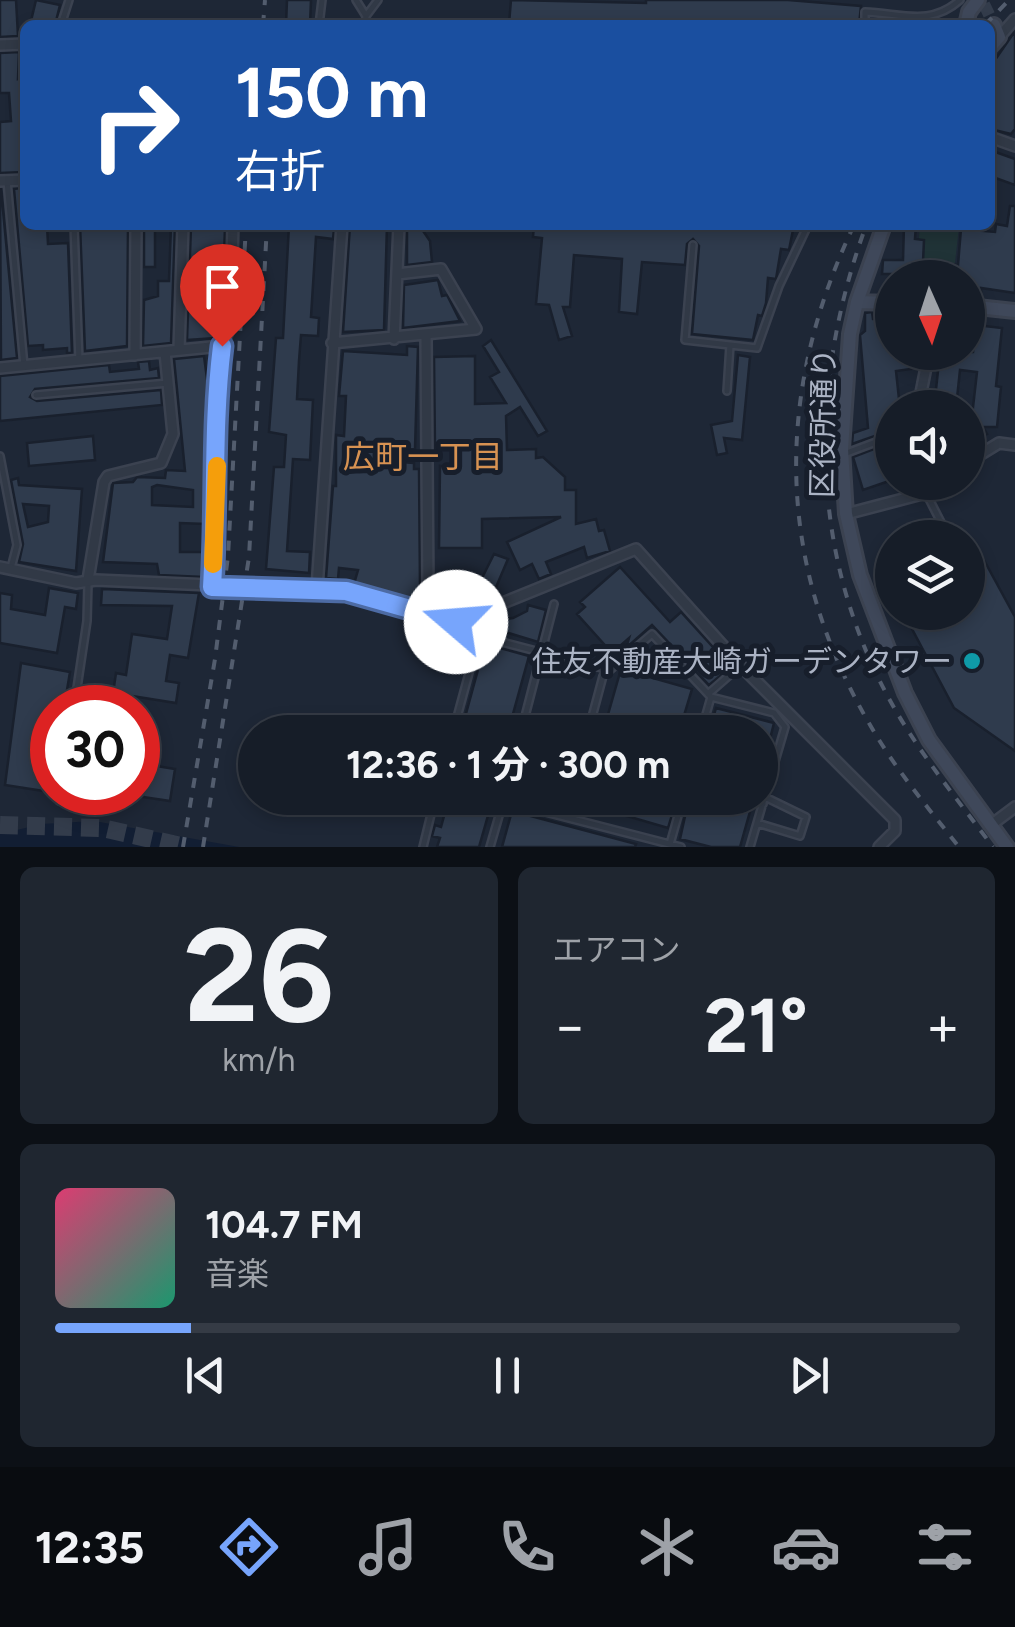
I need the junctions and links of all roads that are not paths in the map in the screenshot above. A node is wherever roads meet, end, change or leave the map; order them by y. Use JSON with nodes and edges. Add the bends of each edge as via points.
{"nodes":[{"id":1,"x":356,"y":0,"type":"edge"},
{"id":2,"x":378,"y":0,"type":"edge"},
{"id":3,"x":960,"y":0,"type":"edge"},
{"id":4,"x":983,"y":1,"type":"edge"},
{"id":5,"x":366,"y":16,"type":"junction"},
{"id":6,"x":1015,"y":19,"type":"edge"},
{"id":7,"x":366,"y":20,"type":"edge"},
{"id":8,"x":865,"y":20,"type":"edge"},
{"id":9,"x":967,"y":20,"type":"edge"},
{"id":10,"x":995,"y":35,"type":"edge"},
{"id":11,"x":4,"y":181,"type":"edge"},
{"id":12,"x":74,"y":230,"type":"edge"},
{"id":13,"x":136,"y":230,"type":"edge"},
{"id":14,"x":183,"y":230,"type":"edge"},
{"id":15,"x":233,"y":230,"type":"edge"},
{"id":16,"x":342,"y":230,"type":"edge"},
{"id":17,"x":399,"y":230,"type":"edge"},
{"id":18,"x":806,"y":230,"type":"edge"},
{"id":19,"x":882,"y":230,"type":"edge"},
{"id":20,"x":693,"y":245,"type":"dead end"},
{"id":21,"x":397,"y":274,"type":"junction"},
{"id":22,"x":857,"y":302,"type":"junction"},
{"id":23,"x":875,"y":302,"type":"edge"},
{"id":24,"x":985,"y":308,"type":"edge"},
{"id":25,"x":1015,"y":311,"type":"edge"},
{"id":26,"x":426,"y":335,"type":"junction"},
{"id":27,"x":394,"y":338,"type":"junction"},
{"id":28,"x":332,"y":343,"type":"junction"},
{"id":29,"x":730,"y":345,"type":"junction"},
{"id":30,"x":222,"y":346,"type":"junction"},
{"id":31,"x":179,"y":350,"type":"junction"},
{"id":32,"x":165,"y":352,"type":"junction"},
{"id":33,"x":135,"y":355,"type":"junction"},
{"id":34,"x":79,"y":361,"type":"junction"},
{"id":35,"x":24,"y":366,"type":"junction"},
{"id":36,"x":0,"y":368,"type":"edge"},
{"id":37,"x":168,"y":383,"type":"junction"},
{"id":38,"x":728,"y":391,"type":"dead end"},
{"id":39,"x":36,"y":395,"type":"dead end"},
{"id":40,"x":875,"y":442,"type":"edge"},
{"id":41,"x":1015,"y":446,"type":"edge"},
{"id":42,"x":985,"y":452,"type":"edge"},
{"id":43,"x":842,"y":454,"type":"junction"},
{"id":44,"x":0,"y":456,"type":"edge"},
{"id":45,"x":895,"y":500,"type":"edge"},
{"id":46,"x":846,"y":514,"type":"junction"},
{"id":47,"x":5,"y":568,"type":"edge"},
{"id":48,"x":88,"y":580,"type":"junction"},
{"id":49,"x":212,"y":587,"type":"junction"},
{"id":50,"x":317,"y":588,"type":"junction"},
{"id":51,"x":554,"y":604,"type":"dead end"},
{"id":52,"x":420,"y":610,"type":"junction"},
{"id":53,"x":541,"y":651,"type":"junction"},
{"id":54,"x":609,"y":670,"type":"junction"},
{"id":55,"x":732,"y":673,"type":"dead end"},
{"id":56,"x":77,"y":685,"type":"edge"},
{"id":57,"x":709,"y":696,"type":"junction"},
{"id":58,"x":458,"y":715,"type":"edge"},
{"id":59,"x":524,"y":715,"type":"edge"},
{"id":60,"x":593,"y":715,"type":"edge"},
{"id":61,"x":705,"y":715,"type":"edge"},
{"id":62,"x":776,"y":715,"type":"edge"},
{"id":63,"x":778,"y":718,"type":"edge"},
{"id":64,"x":778,"y":754,"type":"edge"},
{"id":65,"x":778,"y":806,"type":"edge"},
{"id":66,"x":1015,"y":808,"type":"edge"},
{"id":67,"x":431,"y":815,"type":"edge"},
{"id":68,"x":499,"y":815,"type":"edge"},
{"id":69,"x":561,"y":815,"type":"edge"},
{"id":70,"x":678,"y":815,"type":"edge"},
{"id":71,"x":760,"y":815,"type":"edge"},
{"id":72,"x":757,"y":823,"type":"junction"},
{"id":73,"x":993,"y":828,"type":"junction"},
{"id":74,"x":1015,"y":841,"type":"edge"},
{"id":75,"x":669,"y":845,"type":"edge"},
{"id":76,"x":423,"y":847,"type":"edge"},
{"id":77,"x":490,"y":847,"type":"edge"},
{"id":78,"x":681,"y":847,"type":"edge"},
{"id":79,"x":750,"y":847,"type":"edge"},
{"id":80,"x":879,"y":847,"type":"edge"},
{"id":81,"x":1007,"y":847,"type":"edge"}],
"edges":[{"from":1,"to":5,"type":"lane"},
{"from":2,"to":5,"type":"lane"},
{"from":3,"to":8,"type":"lane","via":[[942,14],[866,12]]},
{"from":4,"to":9,"type":"street"},
{"from":5,"to":7,"type":"lane"},
{"from":6,"to":10,"type":"street"},
{"from":11,"to":35,"type":"lane"},
{"from":12,"to":34,"type":"lane"},
{"from":13,"to":33,"type":"street"},
{"from":14,"to":31,"type":"street"},
{"from":15,"to":30,"type":"street","via":[[230,328]]},
{"from":16,"to":28,"type":"street"},
{"from":17,"to":21,"type":"street"},
{"from":18,"to":29,"type":"lane","via":[[757,348]]},
{"from":19,"to":22,"type":"street","name":"区役所通り"},
{"from":20,"to":29,"type":"lane","via":[[685,340]]},
{"from":21,"to":26,"type":"street","via":[[441,269],[476,329]]},
{"from":21,"to":27,"type":"street"},
{"from":22,"to":23,"type":"street"},
{"from":22,"to":43,"type":"street","name":"区役所通り"},
{"from":24,"to":25,"type":"street"},
{"from":26,"to":27,"type":"street"},
{"from":26,"to":52,"type":"street","via":[[428,590]]},
{"from":27,"to":28,"type":"street"},
{"from":28,"to":50,"type":"street"},
{"from":29,"to":38,"type":"lane"},
{"from":30,"to":31,"type":"street"},
{"from":30,"to":49,"type":"street"},
{"from":31,"to":32,"type":"street"},
{"from":32,"to":33,"type":"street"},
{"from":32,"to":37,"type":"street"},
{"from":33,"to":34,"type":"street"},
{"from":34,"to":35,"type":"street"},
{"from":35,"to":36,"type":"street"},
{"from":37,"to":39,"type":"lane"},
{"from":37,"to":48,"type":"street","via":[[173,434],[160,463],[104,482]]},
{"from":40,"to":43,"type":"lane"},
{"from":41,"to":42,"type":"street","via":[[999,443]]},
{"from":43,"to":46,"type":"street","name":"区役所通り"},
{"from":44,"to":47,"type":"lane","via":[[17,545]]},
{"from":45,"to":46,"type":"street"},
{"from":46,"to":73,"type":"street","name":"区役所通り","via":[[860,575],[905,693]]},
{"from":47,"to":48,"type":"street"},
{"from":48,"to":49,"type":"street"},
{"from":48,"to":56,"type":"lane"},
{"from":49,"to":50,"type":"street"},
{"from":50,"to":52,"type":"street"},
{"from":51,"to":53,"type":"lane"},
{"from":52,"to":80,"type":"street","via":[[464,620],[636,549],[895,820],[895,831]]},
{"from":53,"to":54,"type":"lane"},
{"from":53,"to":58,"type":"lane","via":[[479,636]]},
{"from":53,"to":59,"type":"lane"},
{"from":54,"to":57,"type":"lane","via":[[652,634]]},
{"from":54,"to":60,"type":"lane"},
{"from":55,"to":57,"type":"lane"},
{"from":57,"to":61,"type":"lane"},
{"from":57,"to":62,"type":"lane"},
{"from":63,"to":64,"type":"lane","via":[[786,727]]},
{"from":65,"to":72,"type":"lane","via":[[806,816],[800,836]]},
{"from":66,"to":73,"type":"street"},
{"from":67,"to":76,"type":"lane"},
{"from":68,"to":77,"type":"lane"},
{"from":69,"to":75,"type":"lane"},
{"from":70,"to":75,"type":"lane"},
{"from":71,"to":72,"type":"lane"},
{"from":72,"to":79,"type":"lane"},
{"from":73,"to":74,"type":"street","name":"区役所通り"},
{"from":73,"to":81,"type":"street","name":"区役所通り"},
{"from":75,"to":78,"type":"lane"}]}
